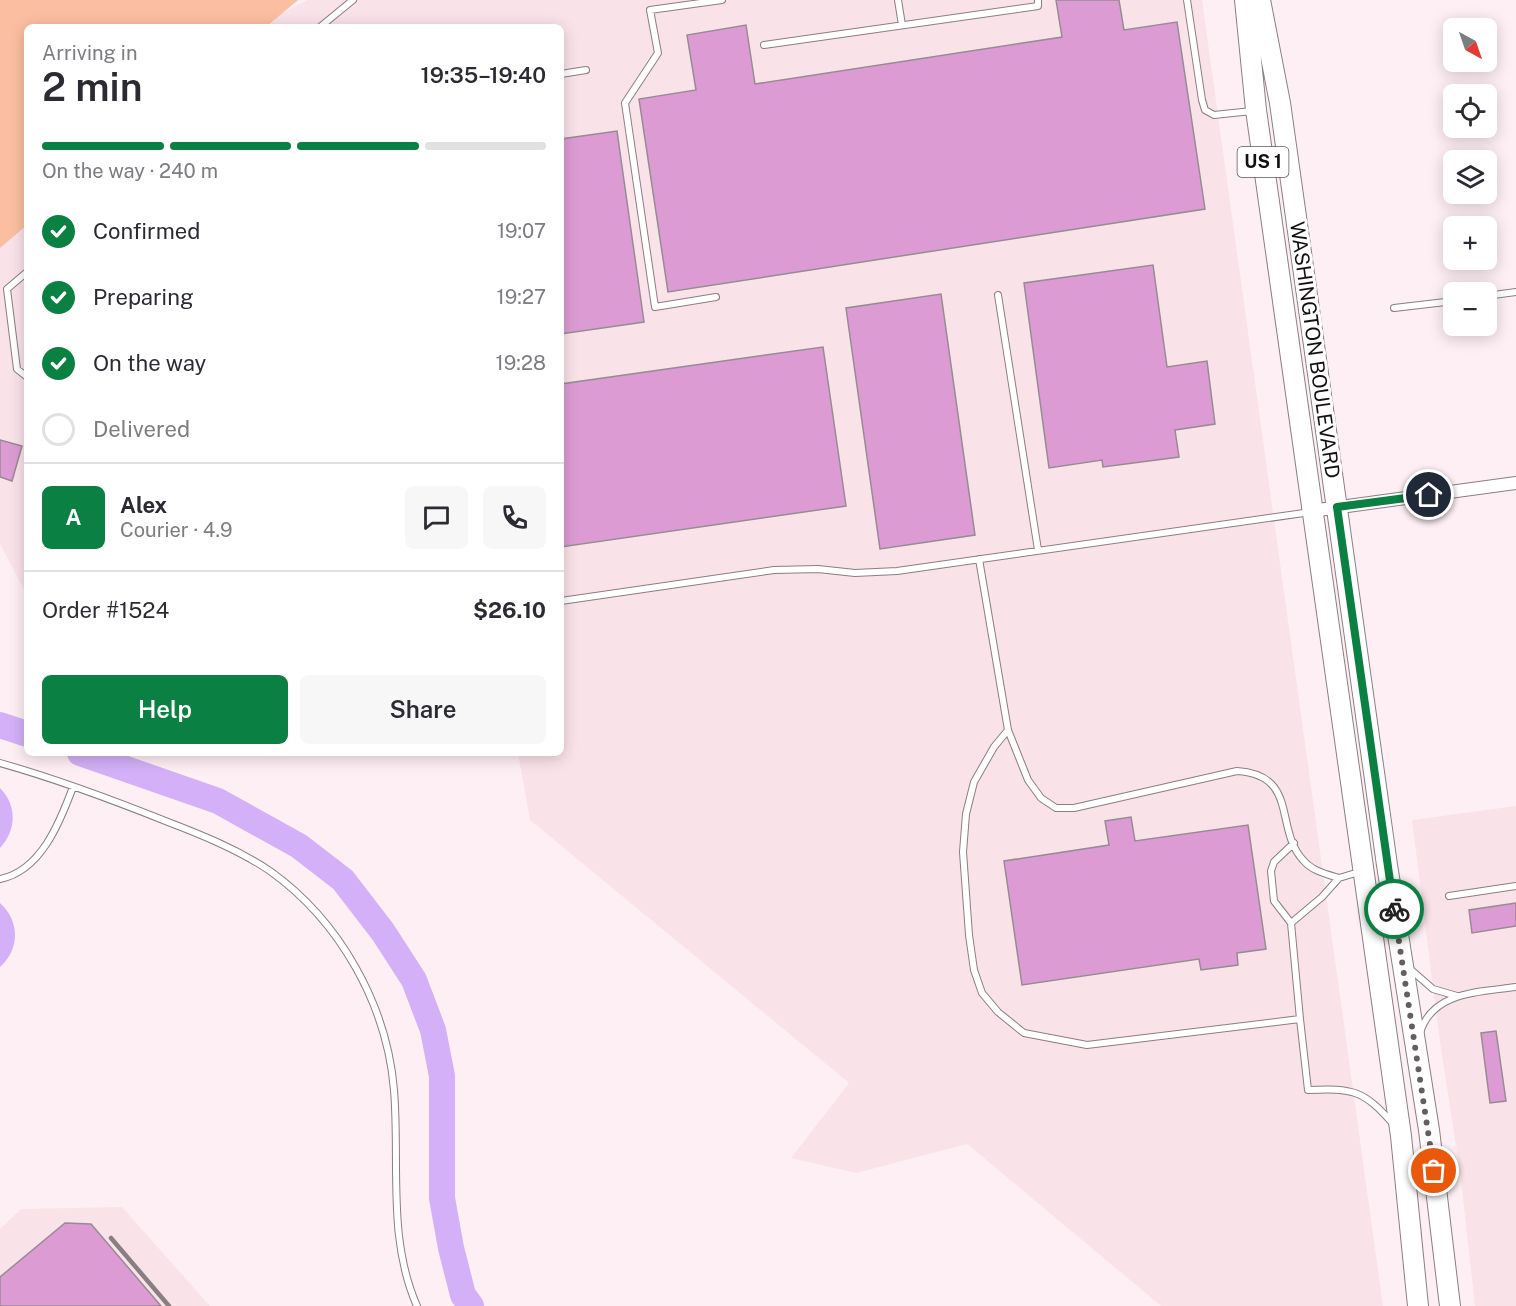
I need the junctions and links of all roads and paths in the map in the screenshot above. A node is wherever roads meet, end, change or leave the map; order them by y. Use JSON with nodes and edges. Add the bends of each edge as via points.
{"nodes":[{"id":1,"x":353,"y":0,"type":"edge"},
{"id":2,"x":722,"y":0,"type":"edge"},
{"id":3,"x":898,"y":0,"type":"edge"},
{"id":4,"x":1038,"y":0,"type":"edge"},
{"id":5,"x":1187,"y":0,"type":"edge"},
{"id":6,"x":1245,"y":0,"type":"edge"},
{"id":7,"x":1260,"y":0,"type":"edge"},
{"id":8,"x":324,"y":24,"type":"edge"},
{"id":9,"x":902,"y":25,"type":"junction"},
{"id":10,"x":764,"y":45,"type":"dead end"},
{"id":11,"x":586,"y":70,"type":"dead end"},
{"id":12,"x":564,"y":74,"type":"edge"},
{"id":13,"x":1256,"y":110,"type":"junction"},
{"id":14,"x":24,"y":275,"type":"edge"},
{"id":15,"x":1516,"y":292,"type":"edge"},
{"id":16,"x":1497,"y":295,"type":"edge"},
{"id":17,"x":998,"y":296,"type":"dead end"},
{"id":18,"x":716,"y":297,"type":"dead end"},
{"id":19,"x":1443,"y":302,"type":"edge"},
{"id":20,"x":1394,"y":308,"type":"dead end"},
{"id":21,"x":24,"y":375,"type":"edge"},
{"id":22,"x":1516,"y":483,"type":"edge"},
{"id":23,"x":1337,"y":507,"type":"junction"},
{"id":24,"x":1311,"y":512,"type":"junction"},
{"id":25,"x":1038,"y":550,"type":"junction"},
{"id":26,"x":979,"y":559,"type":"junction"},
{"id":27,"x":564,"y":601,"type":"edge"},
{"id":28,"x":1008,"y":729,"type":"junction"},
{"id":29,"x":0,"y":763,"type":"edge"},
{"id":30,"x":73,"y":787,"type":"junction"},
{"id":31,"x":1294,"y":843,"type":"junction"},
{"id":32,"x":1363,"y":871,"type":"junction"},
{"id":33,"x":1339,"y":878,"type":"junction"},
{"id":34,"x":0,"y":879,"type":"edge"},
{"id":35,"x":1516,"y":886,"type":"edge"},
{"id":36,"x":1449,"y":896,"type":"dead end"},
{"id":37,"x":1292,"y":923,"type":"junction"},
{"id":38,"x":1402,"y":958,"type":"junction"},
{"id":39,"x":1516,"y":987,"type":"edge"},
{"id":40,"x":1458,"y":996,"type":"junction"},
{"id":41,"x":1300,"y":1019,"type":"junction"},
{"id":42,"x":1416,"y":1048,"type":"junction"},
{"id":43,"x":1400,"y":1132,"type":"junction"},
{"id":44,"x":417,"y":1306,"type":"edge"},
{"id":45,"x":1418,"y":1306,"type":"edge"},
{"id":46,"x":1449,"y":1306,"type":"edge"}],
"edges":[{"from":1,"to":8,"type":"lane"},
{"from":2,"to":18,"type":"lane","via":[[650,10],[658,53],[625,103],[655,307]]},
{"from":3,"to":9,"type":"lane"},
{"from":4,"to":9,"type":"lane","via":[[1038,6]]},
{"from":5,"to":13,"type":"lane","via":[[1205,110],[1214,116]]},
{"from":6,"to":13,"type":"main road","name":"WASHINGTON BOULEVARD","number":"US 1"},
{"from":7,"to":23,"type":"main road","name":"WASHINGTON BOULEVARD","number":"US 1","via":[[1280,103]]},
{"from":9,"to":10,"type":"lane"},
{"from":11,"to":12,"type":"lane"},
{"from":13,"to":24,"type":"main road","name":"WASHINGTON BOULEVARD","number":"US 1"},
{"from":14,"to":21,"type":"lane","via":[[7,289],[17,369]]},
{"from":15,"to":16,"type":"lane"},
{"from":17,"to":25,"type":"lane"},
{"from":19,"to":20,"type":"lane"},
{"from":22,"to":23,"type":"street"},
{"from":23,"to":24,"type":"street"},
{"from":23,"to":38,"type":"main road","name":"WASHINGTON BOULEVARD","number":"US 1"},
{"from":24,"to":25,"type":"lane"},
{"from":24,"to":32,"type":"main road","name":"WASHINGTON BOULEVARD","number":"US 1"},
{"from":25,"to":26,"type":"lane"},
{"from":26,"to":27,"type":"lane","via":[[897,572],[774,570]]},
{"from":26,"to":28,"type":"lane"},
{"from":28,"to":31,"type":"lane","via":[[1028,780],[1041,798],[1056,808],[1074,808],[1237,771],[1251,772],[1266,779],[1277,791]]},
{"from":28,"to":41,"type":"lane","via":[[974,782],[963,852],[974,970],[982,993],[998,1012],[1024,1033],[1087,1045]]},
{"from":29,"to":30,"type":"lane"},
{"from":30,"to":34,"type":"lane","via":[[40,853],[21,872]]},
{"from":30,"to":44,"type":"lane","via":[[189,830],[270,871],[323,920],[345,952],[375,1008],[391,1066],[398,1237]]},
{"from":31,"to":33,"type":"lane","via":[[1304,861],[1315,870]]},
{"from":31,"to":37,"type":"lane","via":[[1274,862],[1271,871],[1274,901]]},
{"from":32,"to":33,"type":"lane"},
{"from":32,"to":43,"type":"main road","name":"WASHINGTON BOULEVARD","number":"US 1"},
{"from":33,"to":37,"type":"lane"},
{"from":35,"to":36,"type":"lane"},
{"from":37,"to":41,"type":"lane"},
{"from":38,"to":40,"type":"lane","via":[[1429,986]]},
{"from":38,"to":42,"type":"main road","name":"WASHINGTON BOULEVARD","number":"US 1"},
{"from":39,"to":40,"type":"lane"},
{"from":40,"to":42,"type":"lane","via":[[1442,1002],[1430,1014]]},
{"from":41,"to":43,"type":"lane","via":[[1308,1090],[1356,1092],[1381,1109]]},
{"from":42,"to":46,"type":"main road","name":"WASHINGTON BOULEVARD","number":"US 1"},
{"from":43,"to":45,"type":"main road","name":"WASHINGTON BOULEVARD","number":"US 1"}]}
